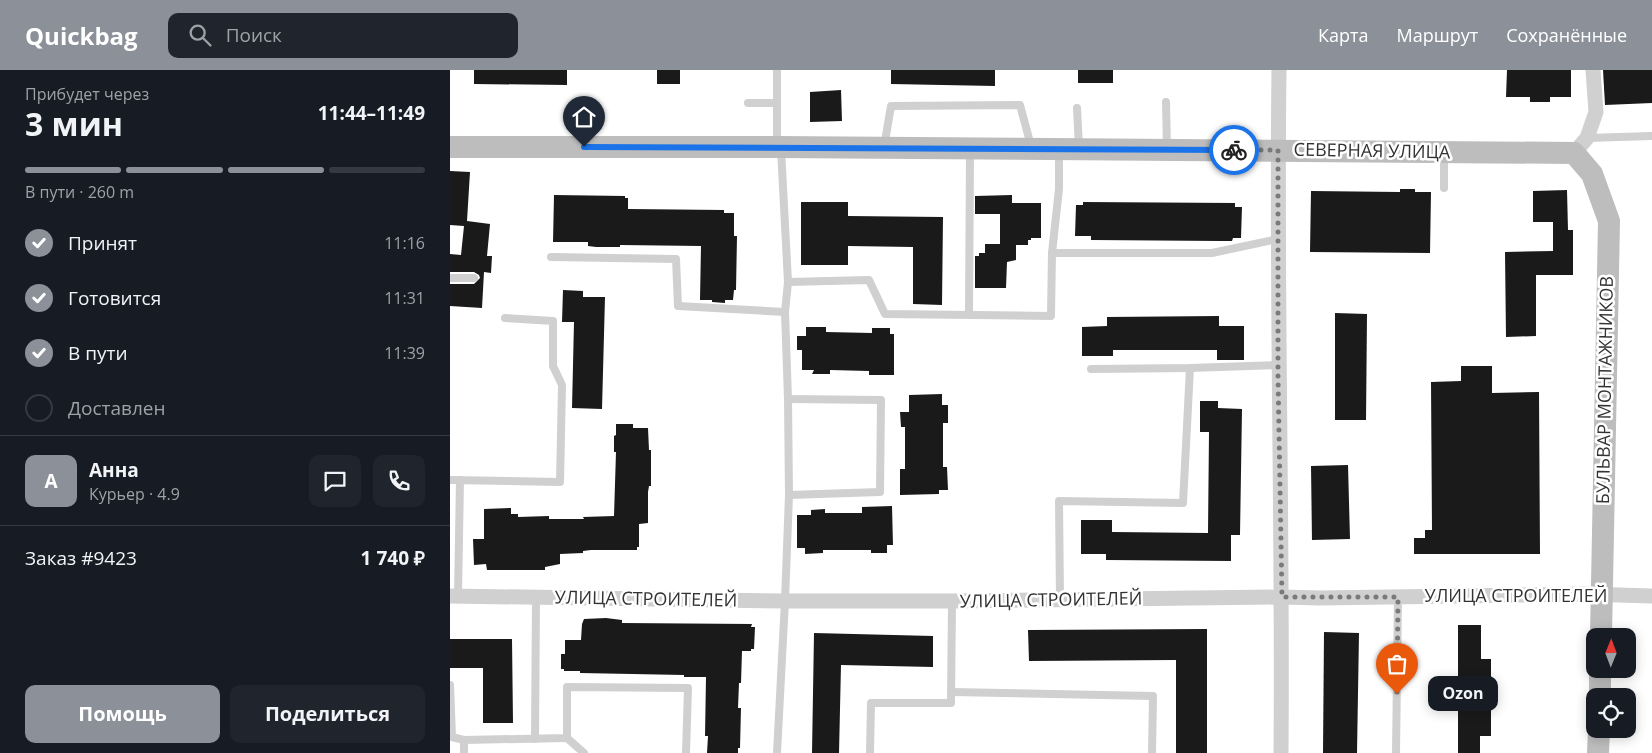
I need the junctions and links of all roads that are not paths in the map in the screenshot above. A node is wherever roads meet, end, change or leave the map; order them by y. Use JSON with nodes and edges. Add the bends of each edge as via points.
{"nodes":[{"id":1,"x":778,"y":70,"type":"edge"},
{"id":2,"x":1279,"y":70,"type":"edge"},
{"id":3,"x":1593,"y":70,"type":"edge"},
{"id":4,"x":1166,"y":102,"type":"dead end"},
{"id":5,"x":748,"y":103,"type":"dead end"},
{"id":6,"x":777,"y":103,"type":"junction"},
{"id":7,"x":1077,"y":108,"type":"dead end"},
{"id":8,"x":1652,"y":136,"type":"edge"},
{"id":9,"x":1580,"y":145,"type":"junction"},
{"id":10,"x":450,"y":147,"type":"edge"},
{"id":11,"x":779,"y":147,"type":"junction"},
{"id":12,"x":884,"y":148,"type":"junction"},
{"id":13,"x":1032,"y":148,"type":"junction"},
{"id":14,"x":970,"y":149,"type":"junction"},
{"id":15,"x":1069,"y":149,"type":"junction"},
{"id":16,"x":1167,"y":149,"type":"junction"},
{"id":17,"x":1278,"y":150,"type":"junction"},
{"id":18,"x":1444,"y":151,"type":"junction"},
{"id":19,"x":1444,"y":188,"type":"dead end"},
{"id":20,"x":1278,"y":239,"type":"junction"},
{"id":21,"x":1052,"y":253,"type":"junction"},
{"id":22,"x":551,"y":257,"type":"dead end"},
{"id":23,"x":450,"y":278,"type":"edge"},
{"id":24,"x":474,"y":278,"type":"dead end"},
{"id":25,"x":788,"y":282,"type":"junction"},
{"id":26,"x":784,"y":312,"type":"junction"},
{"id":27,"x":969,"y":315,"type":"junction"},
{"id":28,"x":505,"y":318,"type":"dead end"},
{"id":29,"x":1278,"y":365,"type":"junction"},
{"id":30,"x":1190,"y":368,"type":"junction"},
{"id":31,"x":1091,"y":369,"type":"dead end"},
{"id":32,"x":788,"y":399,"type":"junction"},
{"id":33,"x":450,"y":480,"type":"edge"},
{"id":34,"x":460,"y":480,"type":"junction"},
{"id":35,"x":789,"y":495,"type":"junction"},
{"id":36,"x":1602,"y":595,"type":"junction"},
{"id":37,"x":454,"y":596,"type":"edge"},
{"id":38,"x":1652,"y":596,"type":"edge"},
{"id":39,"x":536,"y":597,"type":"junction"},
{"id":40,"x":1282,"y":597,"type":"junction"},
{"id":41,"x":1398,"y":597,"type":"junction"},
{"id":42,"x":1060,"y":600,"type":"junction"},
{"id":43,"x":785,"y":601,"type":"junction"},
{"id":44,"x":952,"y":601,"type":"junction"},
{"id":45,"x":1601,"y":628,"type":"edge"},
{"id":46,"x":450,"y":685,"type":"edge"},
{"id":47,"x":952,"y":692,"type":"junction"},
{"id":48,"x":567,"y":738,"type":"junction"},
{"id":49,"x":1599,"y":738,"type":"edge"},
{"id":50,"x":535,"y":739,"type":"junction"},
{"id":51,"x":464,"y":740,"type":"junction"},
{"id":52,"x":464,"y":753,"type":"edge"},
{"id":53,"x":584,"y":753,"type":"edge"},
{"id":54,"x":686,"y":753,"type":"edge"},
{"id":55,"x":777,"y":753,"type":"edge"},
{"id":56,"x":870,"y":753,"type":"edge"},
{"id":57,"x":1152,"y":753,"type":"edge"},
{"id":58,"x":1281,"y":753,"type":"edge"},
{"id":59,"x":1396,"y":753,"type":"edge"},
{"id":60,"x":1598,"y":753,"type":"edge"}],
"edges":[{"from":1,"to":6,"type":"lane"},
{"from":2,"to":17,"type":"street"},
{"from":3,"to":9,"type":"street","via":[[1596,112]]},
{"from":4,"to":16,"type":"lane"},
{"from":5,"to":6,"type":"lane"},
{"from":6,"to":11,"type":"lane"},
{"from":7,"to":15,"type":"lane"},
{"from":8,"to":9,"type":"lane"},
{"from":9,"to":18,"type":"street","name":"СЕВЕРНАЯ УЛИЦА"},
{"from":9,"to":36,"type":"street","name":"БУЛЬВАР МОНТАЖНИКОВ","via":[[1609,221]]},
{"from":10,"to":11,"type":"street","name":"СЕВЕРНАЯ УЛИЦА"},
{"from":11,"to":12,"type":"street","name":"СЕВЕРНАЯ УЛИЦА"},
{"from":11,"to":25,"type":"lane"},
{"from":12,"to":13,"type":"lane","via":[[891,106],[1020,104]]},
{"from":12,"to":14,"type":"street","name":"СЕВЕРНАЯ УЛИЦА"},
{"from":13,"to":14,"type":"street","name":"СЕВЕРНАЯ УЛИЦА"},
{"from":13,"to":15,"type":"street","name":"СЕВЕРНАЯ УЛИЦА"},
{"from":14,"to":27,"type":"lane"},
{"from":15,"to":16,"type":"street","name":"СЕВЕРНАЯ УЛИЦА"},
{"from":15,"to":21,"type":"lane","via":[[1059,189]]},
{"from":16,"to":17,"type":"street","name":"СЕВЕРНАЯ УЛИЦА"},
{"from":17,"to":18,"type":"street","name":"СЕВЕРНАЯ УЛИЦА"},
{"from":17,"to":20,"type":"street"},
{"from":18,"to":19,"type":"lane"},
{"from":20,"to":21,"type":"lane","via":[[1212,253]]},
{"from":20,"to":29,"type":"street"},
{"from":21,"to":27,"type":"lane","via":[[1051,316]]},
{"from":22,"to":26,"type":"lane","via":[[676,259],[678,306]]},
{"from":23,"to":24,"type":"lane"},
{"from":25,"to":26,"type":"lane"},
{"from":25,"to":27,"type":"lane","via":[[870,280],[885,314]]},
{"from":26,"to":32,"type":"lane"},
{"from":28,"to":34,"type":"lane","via":[[553,321],[553,366],[562,385],[560,482]]},
{"from":29,"to":30,"type":"lane"},
{"from":29,"to":40,"type":"street"},
{"from":30,"to":31,"type":"lane"},
{"from":30,"to":42,"type":"lane","via":[[1183,503],[1059,501]]},
{"from":32,"to":35,"type":"lane"},
{"from":32,"to":35,"type":"lane","via":[[881,400],[880,492]]},
{"from":33,"to":34,"type":"lane"},
{"from":34,"to":37,"type":"lane"},
{"from":35,"to":43,"type":"lane"},
{"from":36,"to":38,"type":"street","name":"УЛИЦА СТРОИТЕЛЕЙ"},
{"from":36,"to":41,"type":"street","name":"УЛИЦА СТРОИТЕЛЕЙ"},
{"from":36,"to":45,"type":"street","name":"БУЛЬВАР МОНТАЖНИКОВ"},
{"from":37,"to":39,"type":"street","name":"УЛИЦА СТРОИТЕЛЕЙ"},
{"from":39,"to":43,"type":"street","name":"УЛИЦА СТРОИТЕЛЕЙ"},
{"from":39,"to":50,"type":"lane"},
{"from":40,"to":41,"type":"street","name":"УЛИЦА СТРОИТЕЛЕЙ"},
{"from":40,"to":42,"type":"street","name":"УЛИЦА СТРОИТЕЛЕЙ"},
{"from":40,"to":58,"type":"street"},
{"from":41,"to":59,"type":"lane"},
{"from":42,"to":44,"type":"street","name":"УЛИЦА СТРОИТЕЛЕЙ"},
{"from":43,"to":44,"type":"street","name":"УЛИЦА СТРОИТЕЛЕЙ"},
{"from":43,"to":55,"type":"lane"},
{"from":44,"to":47,"type":"lane"},
{"from":46,"to":51,"type":"lane","via":[[452,737]]},
{"from":47,"to":56,"type":"lane","via":[[951,702],[871,703]]},
{"from":47,"to":57,"type":"lane","via":[[1153,696]]},
{"from":48,"to":50,"type":"lane"},
{"from":48,"to":53,"type":"lane"},
{"from":48,"to":54,"type":"lane","via":[[567,686],[688,688]]},
{"from":49,"to":60,"type":"street"},
{"from":50,"to":51,"type":"lane"},
{"from":51,"to":52,"type":"lane"}]}
